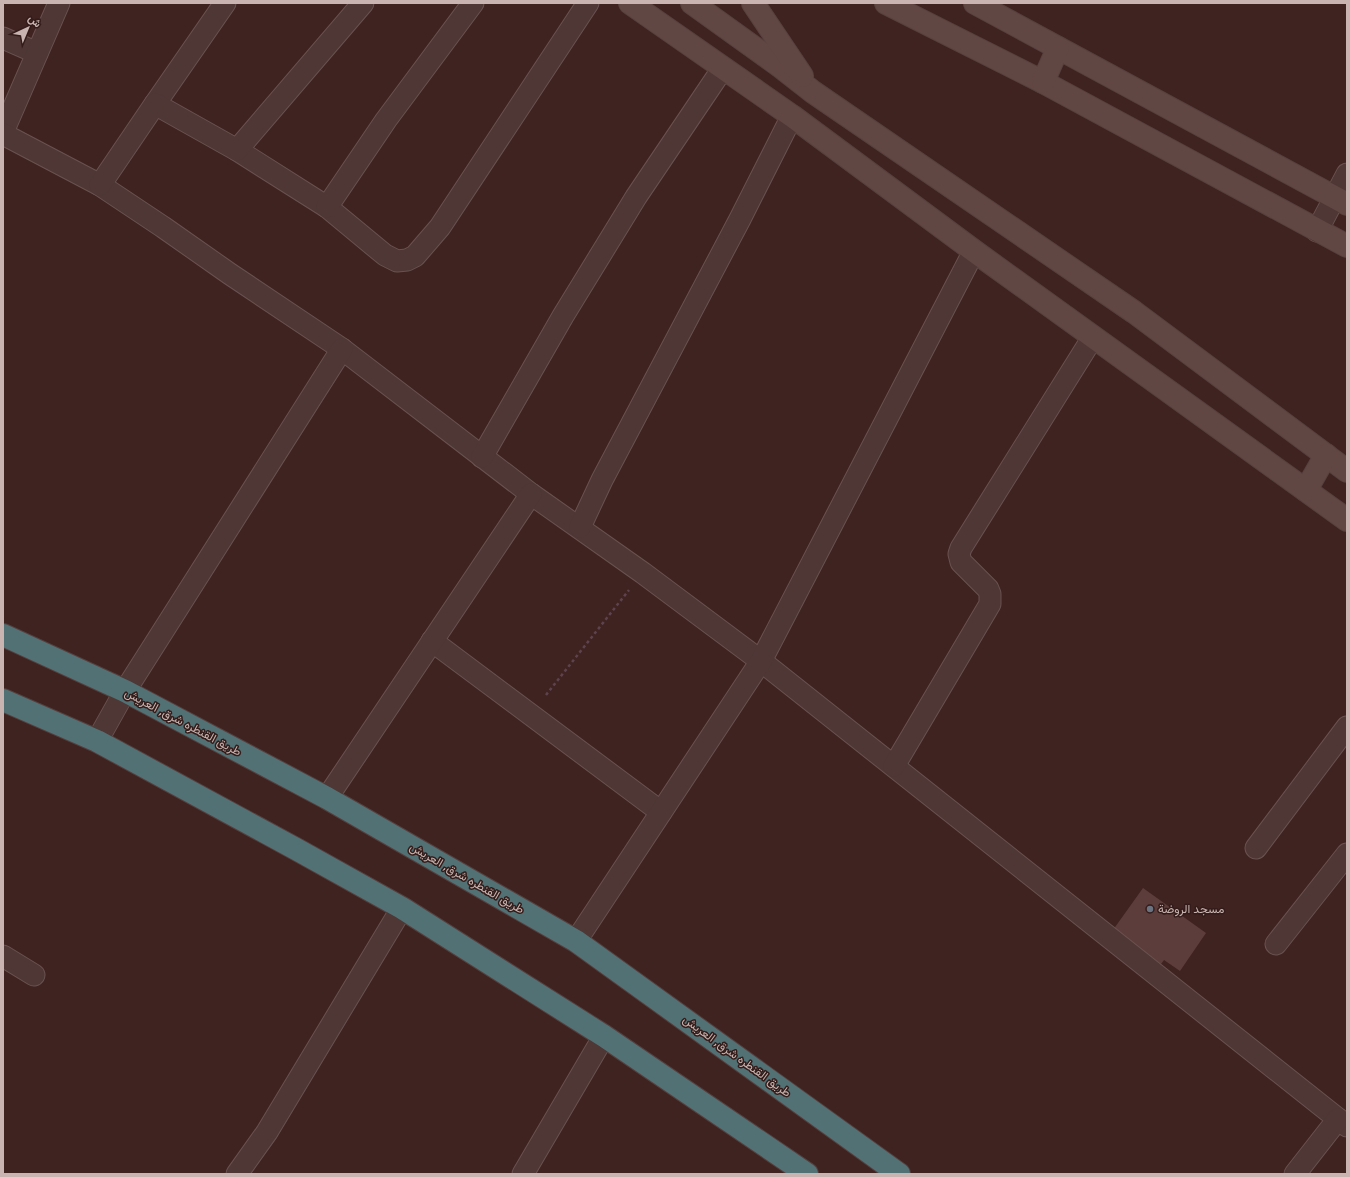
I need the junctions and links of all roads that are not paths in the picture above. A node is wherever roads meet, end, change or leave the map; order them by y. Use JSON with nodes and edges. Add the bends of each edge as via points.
{"nodes":[{"id":1,"x":59,"y":3,"type":"edge"},
{"id":2,"x":225,"y":3,"type":"edge"},
{"id":3,"x":363,"y":3,"type":"edge"},
{"id":4,"x":473,"y":3,"type":"edge"},
{"id":5,"x":588,"y":3,"type":"edge"},
{"id":6,"x":632,"y":3,"type":"edge"},
{"id":7,"x":692,"y":3,"type":"edge"},
{"id":8,"x":753,"y":3,"type":"edge"},
{"id":9,"x":886,"y":3,"type":"edge"},
{"id":10,"x":975,"y":3,"type":"edge"},
{"id":11,"x":3,"y":38,"type":"edge"},
{"id":12,"x":1058,"y":48,"type":"junction"},
{"id":13,"x":37,"y":52,"type":"junction"},
{"id":14,"x":724,"y":68,"type":"junction"},
{"id":15,"x":1043,"y":82,"type":"junction"},
{"id":16,"x":813,"y":92,"type":"junction"},
{"id":17,"x":155,"y":104,"type":"junction"},
{"id":18,"x":792,"y":116,"type":"junction"},
{"id":19,"x":3,"y":133,"type":"edge"},
{"id":20,"x":237,"y":150,"type":"junction"},
{"id":21,"x":1347,"y":174,"type":"edge"},
{"id":22,"x":100,"y":185,"type":"junction"},
{"id":23,"x":1341,"y":201,"type":"edge"},
{"id":24,"x":327,"y":207,"type":"junction"},
{"id":25,"x":1317,"y":231,"type":"junction"},
{"id":26,"x":1347,"y":246,"type":"edge"},
{"id":27,"x":974,"y":251,"type":"junction"},
{"id":28,"x":1093,"y":337,"type":"junction"},
{"id":29,"x":342,"y":349,"type":"junction"},
{"id":30,"x":1326,"y":455,"type":"junction"},
{"id":31,"x":482,"y":457,"type":"junction"},
{"id":32,"x":1347,"y":471,"type":"edge"},
{"id":33,"x":1306,"y":490,"type":"junction"},
{"id":34,"x":531,"y":494,"type":"junction"},
{"id":35,"x":1347,"y":520,"type":"edge"},
{"id":36,"x":580,"y":527,"type":"junction"},
{"id":37,"x":3,"y":635,"type":"edge"},
{"id":38,"x":432,"y":641,"type":"junction"},
{"id":39,"x":761,"y":661,"type":"junction"},
{"id":40,"x":125,"y":691,"type":"junction"},
{"id":41,"x":3,"y":700,"type":"edge"},
{"id":42,"x":1347,"y":727,"type":"edge"},
{"id":43,"x":97,"y":741,"type":"junction"},
{"id":44,"x":894,"y":766,"type":"junction"},
{"id":45,"x":326,"y":798,"type":"junction"},
{"id":46,"x":661,"y":812,"type":"junction"},
{"id":47,"x":1256,"y":848,"type":"dead end"},
{"id":48,"x":1347,"y":854,"type":"edge"},
{"id":49,"x":402,"y":908,"type":"junction"},
{"id":50,"x":576,"y":941,"type":"junction"},
{"id":51,"x":1276,"y":944,"type":"dead end"},
{"id":52,"x":3,"y":956,"type":"edge"},
{"id":53,"x":34,"y":975,"type":"dead end"},
{"id":54,"x":604,"y":1036,"type":"junction"},
{"id":55,"x":1343,"y":1123,"type":"edge"},
{"id":56,"x":798,"y":1171,"type":"edge"},
{"id":57,"x":237,"y":1174,"type":"edge"},
{"id":58,"x":523,"y":1174,"type":"edge"},
{"id":59,"x":899,"y":1174,"type":"edge"},
{"id":60,"x":1296,"y":1174,"type":"edge"}],
"edges":[{"from":1,"to":13,"type":"street"},
{"from":2,"to":17,"type":"street"},
{"from":3,"to":20,"type":"street"},
{"from":4,"to":24,"type":"street","via":[[386,120]]},
{"from":5,"to":24,"type":"street","via":[[440,227],[415,256],[397,261],[385,255]]},
{"from":6,"to":14,"type":"main road"},
{"from":7,"to":16,"type":"main road"},
{"from":8,"to":16,"type":"main road"},
{"from":9,"to":15,"type":"main road"},
{"from":10,"to":12,"type":"main road"},
{"from":11,"to":13,"type":"street"},
{"from":12,"to":15,"type":"main road"},
{"from":12,"to":23,"type":"main road"},
{"from":13,"to":19,"type":"street"},
{"from":14,"to":18,"type":"main road"},
{"from":14,"to":31,"type":"street","via":[[636,197],[563,316]]},
{"from":15,"to":25,"type":"main road"},
{"from":16,"to":30,"type":"main road","via":[[1134,312]]},
{"from":17,"to":20,"type":"street"},
{"from":17,"to":22,"type":"street"},
{"from":18,"to":27,"type":"main road"},
{"from":18,"to":36,"type":"street"},
{"from":19,"to":22,"type":"street"},
{"from":20,"to":24,"type":"street"},
{"from":21,"to":23,"type":"street"},
{"from":22,"to":29,"type":"street"},
{"from":23,"to":25,"type":"street"},
{"from":25,"to":26,"type":"main road"},
{"from":27,"to":28,"type":"main road"},
{"from":27,"to":39,"type":"street"},
{"from":28,"to":33,"type":"main road"},
{"from":28,"to":44,"type":"street","via":[[961,548],[961,562],[988,589],[990,604]]},
{"from":29,"to":31,"type":"street"},
{"from":29,"to":40,"type":"street"},
{"from":30,"to":32,"type":"main road"},
{"from":30,"to":33,"type":"main road"},
{"from":31,"to":34,"type":"street"},
{"from":33,"to":35,"type":"main road"},
{"from":34,"to":36,"type":"street"},
{"from":34,"to":38,"type":"street"},
{"from":36,"to":39,"type":"street"},
{"from":37,"to":40,"type":"highway","name":"طريق القنطره شرق, العريش"},
{"from":38,"to":45,"type":"street"},
{"from":38,"to":46,"type":"street"},
{"from":39,"to":44,"type":"street"},
{"from":39,"to":46,"type":"street"},
{"from":40,"to":43,"type":"street"},
{"from":40,"to":45,"type":"highway","name":"طريق القنطره شرق, العريش"},
{"from":41,"to":43,"type":"highway"},
{"from":42,"to":47,"type":"street"},
{"from":43,"to":49,"type":"highway"},
{"from":44,"to":55,"type":"street"},
{"from":45,"to":50,"type":"highway","name":"طريق القنطره شرق, العريش"},
{"from":46,"to":50,"type":"street"},
{"from":48,"to":51,"type":"street"},
{"from":49,"to":54,"type":"highway"},
{"from":49,"to":57,"type":"street","via":[[267,1132]]},
{"from":50,"to":59,"type":"highway","name":"طريق القنطره شرق, العريش"},
{"from":52,"to":53,"type":"street"},
{"from":54,"to":56,"type":"highway"},
{"from":54,"to":58,"type":"street"},
{"from":55,"to":60,"type":"street"}]}
